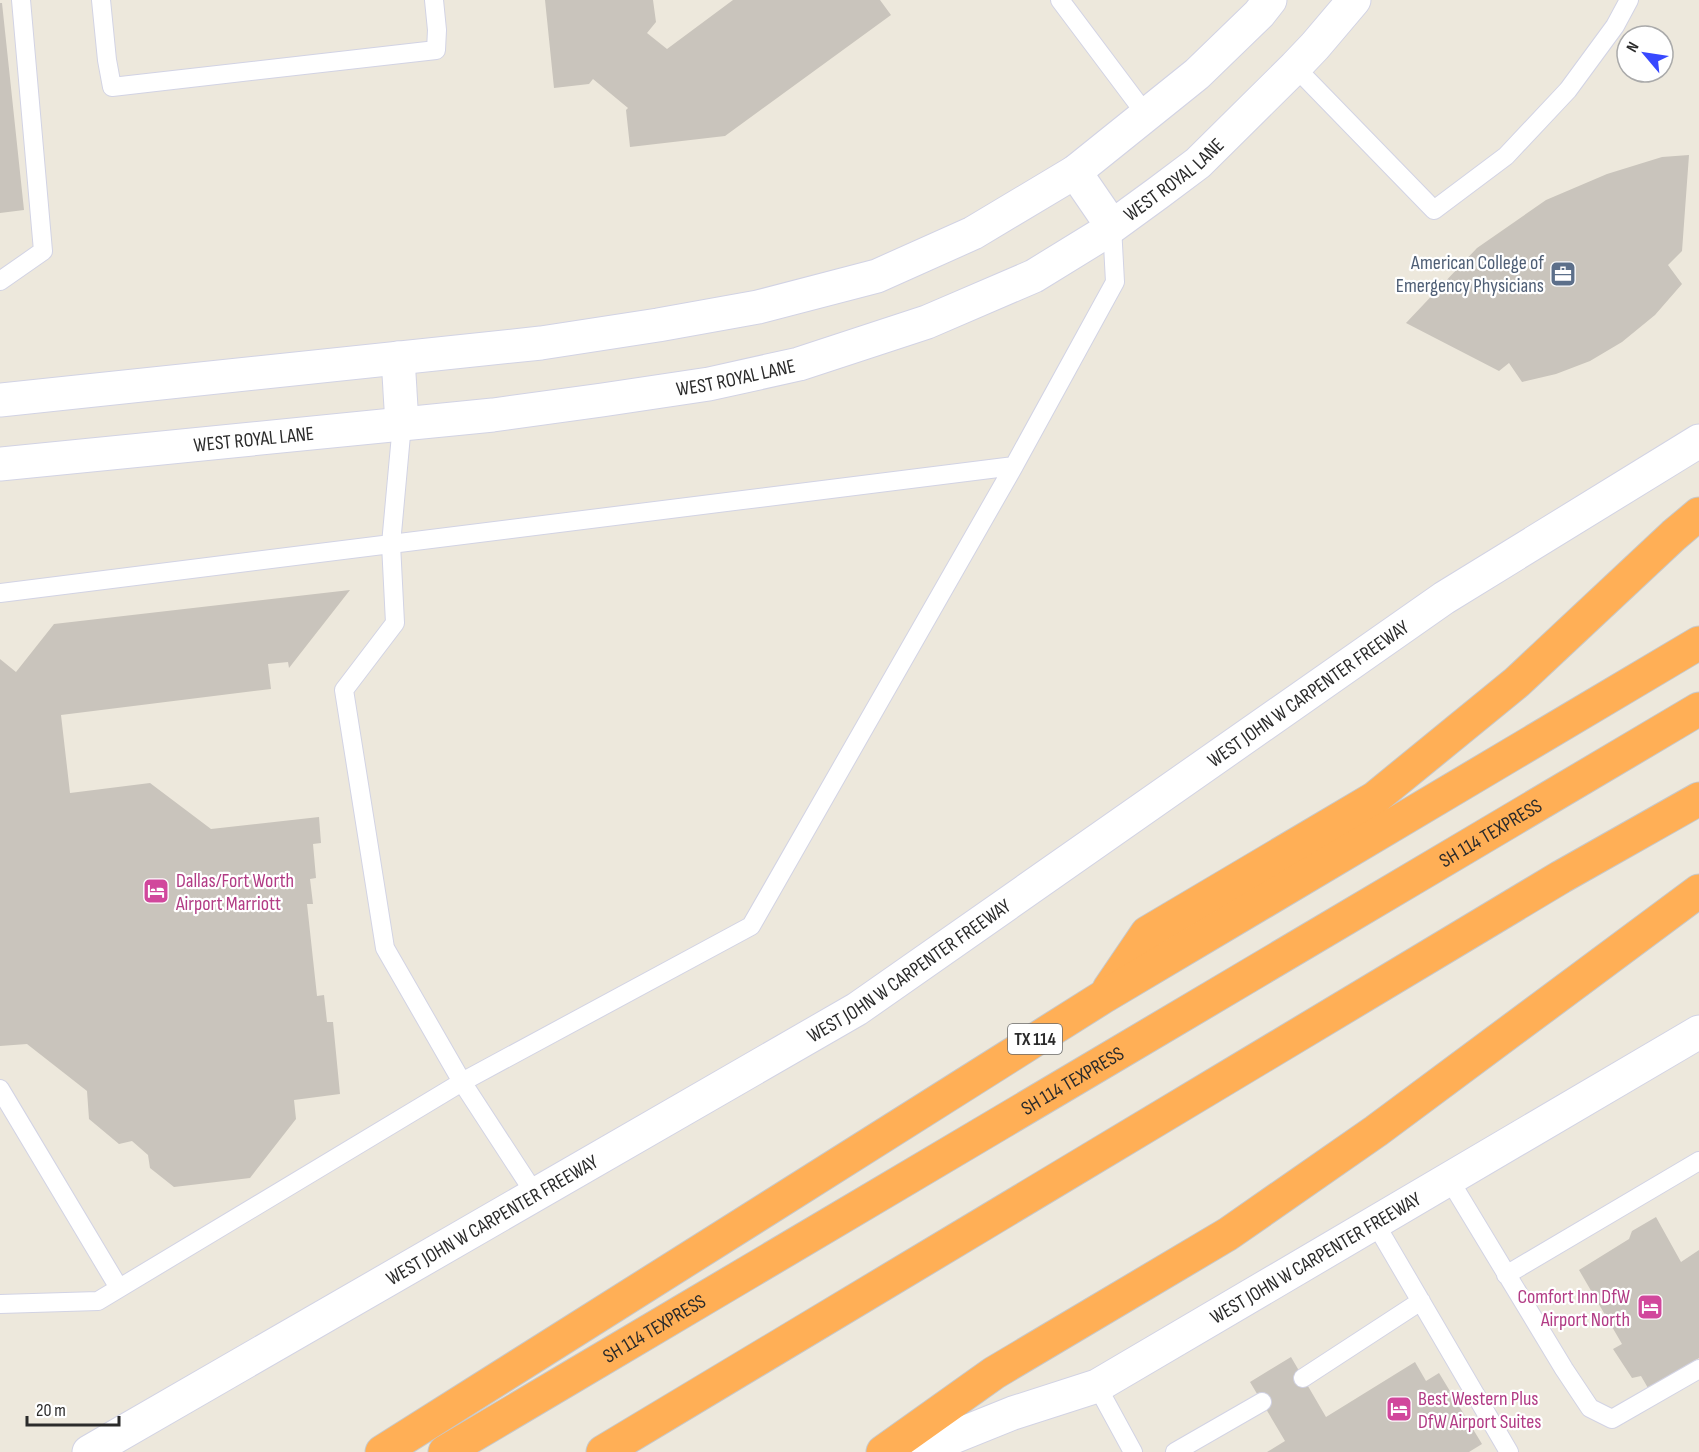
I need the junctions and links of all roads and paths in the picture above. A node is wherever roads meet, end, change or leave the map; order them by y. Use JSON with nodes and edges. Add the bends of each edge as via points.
{"nodes":[{"id":1,"x":21,"y":0,"type":"edge"},
{"id":2,"x":101,"y":0,"type":"edge"},
{"id":3,"x":434,"y":0,"type":"edge"},
{"id":4,"x":1060,"y":0,"type":"edge"},
{"id":5,"x":1270,"y":0,"type":"edge"},
{"id":6,"x":1354,"y":0,"type":"edge"},
{"id":7,"x":1629,"y":0,"type":"edge"},
{"id":8,"x":1295,"y":68,"type":"junction"},
{"id":9,"x":1147,"y":116,"type":"junction"},
{"id":10,"x":1075,"y":172,"type":"junction"},
{"id":11,"x":1112,"y":226,"type":"junction"},
{"id":12,"x":0,"y":281,"type":"edge"},
{"id":13,"x":398,"y":358,"type":"junction"},
{"id":14,"x":0,"y":400,"type":"edge"},
{"id":15,"x":402,"y":424,"type":"junction"},
{"id":16,"x":1699,"y":441,"type":"edge"},
{"id":17,"x":0,"y":464,"type":"edge"},
{"id":18,"x":1014,"y":466,"type":"junction"},
{"id":19,"x":1699,"y":514,"type":"edge"},
{"id":20,"x":391,"y":544,"type":"junction"},
{"id":21,"x":0,"y":593,"type":"edge"},
{"id":22,"x":1699,"y":643,"type":"edge"},
{"id":23,"x":1699,"y":709,"type":"edge"},
{"id":24,"x":1699,"y":799,"type":"edge"},
{"id":25,"x":1699,"y":891,"type":"edge"},
{"id":26,"x":1103,"y":997,"type":"junction"},
{"id":27,"x":1699,"y":1032,"type":"edge"},
{"id":28,"x":462,"y":1082,"type":"junction"},
{"id":29,"x":0,"y":1089,"type":"edge"},
{"id":30,"x":1699,"y":1161,"type":"edge"},
{"id":31,"x":1449,"y":1179,"type":"junction"},
{"id":32,"x":535,"y":1194,"type":"junction"},
{"id":33,"x":1375,"y":1223,"type":"junction"},
{"id":34,"x":1506,"y":1275,"type":"junction"},
{"id":35,"x":119,"y":1288,"type":"junction"},
{"id":36,"x":1421,"y":1301,"type":"junction"},
{"id":37,"x":0,"y":1304,"type":"edge"},
{"id":38,"x":1699,"y":1369,"type":"edge"},
{"id":39,"x":1303,"y":1378,"type":"dead end"},
{"id":40,"x":1097,"y":1386,"type":"junction"},
{"id":41,"x":1262,"y":1402,"type":"dead end"},
{"id":42,"x":88,"y":1452,"type":"edge"},
{"id":43,"x":382,"y":1452,"type":"edge"},
{"id":44,"x":445,"y":1452,"type":"edge"},
{"id":45,"x":603,"y":1452,"type":"edge"},
{"id":46,"x":883,"y":1452,"type":"edge"},
{"id":47,"x":916,"y":1452,"type":"edge"},
{"id":48,"x":1132,"y":1452,"type":"edge"},
{"id":49,"x":1175,"y":1452,"type":"edge"},
{"id":50,"x":1509,"y":1452,"type":"edge"}],
"edges":[{"from":1,"to":12,"type":"lane","via":[[43,251]]},
{"from":2,"to":3,"type":"lane","via":[[112,87],[436,50]]},
{"from":4,"to":9,"type":"lane"},
{"from":5,"to":9,"type":"main road","via":[[1197,74]]},
{"from":6,"to":8,"type":"main road","name":"WEST ROYAL LANE"},
{"from":7,"to":8,"type":"lane","via":[[1568,90],[1506,156],[1434,210]]},
{"from":8,"to":11,"type":"main road","name":"WEST ROYAL LANE","via":[[1198,163]]},
{"from":9,"to":10,"type":"main road"},
{"from":10,"to":11,"type":"main road"},
{"from":10,"to":13,"type":"main road","via":[[973,233],[877,276],[758,307],[658,325],[541,343]]},
{"from":11,"to":15,"type":"main road","name":"WEST ROYAL LANE","via":[[1034,276],[927,322],[799,364],[709,384]]},
{"from":11,"to":18,"type":"lane","via":[[1115,282]]},
{"from":13,"to":14,"type":"main road"},
{"from":13,"to":15,"type":"main road"},
{"from":15,"to":17,"type":"main road","name":"WEST ROYAL LANE"},
{"from":15,"to":20,"type":"lane"},
{"from":16,"to":32,"type":"main road","name":"WEST JOHN W CARPENTER FREEWAY","via":[[1444,598],[857,1009]]},
{"from":18,"to":20,"type":"lane"},
{"from":18,"to":28,"type":"lane","via":[[751,926]]},
{"from":19,"to":26,"type":"highway","via":[[1516,682],[1375,798],[1147,933]]},
{"from":20,"to":21,"type":"lane"},
{"from":20,"to":28,"type":"lane","via":[[395,623],[344,690],[385,948]]},
{"from":22,"to":26,"type":"highway","number":"TX 114"},
{"from":23,"to":44,"type":"highway","name":"SH 114 TEXPRESS"},
{"from":24,"to":45,"type":"highway"},
{"from":25,"to":46,"type":"highway","via":[[1376,1131],[1228,1234],[994,1374]]},
{"from":26,"to":43,"type":"highway","number":"TX 114"},
{"from":27,"to":31,"type":"main road","name":"WEST JOHN W CARPENTER FREEWAY"},
{"from":28,"to":32,"type":"lane"},
{"from":28,"to":35,"type":"lane"},
{"from":29,"to":35,"type":"lane"},
{"from":30,"to":34,"type":"lane"},
{"from":31,"to":33,"type":"main road","name":"WEST JOHN W CARPENTER FREEWAY"},
{"from":31,"to":34,"type":"lane"},
{"from":32,"to":42,"type":"main road","name":"WEST JOHN W CARPENTER FREEWAY"},
{"from":33,"to":36,"type":"lane"},
{"from":33,"to":40,"type":"main road","name":"WEST JOHN W CARPENTER FREEWAY"},
{"from":34,"to":38,"type":"lane","via":[[1590,1408],[1612,1419]]},
{"from":35,"to":37,"type":"lane","via":[[98,1301]]},
{"from":36,"to":39,"type":"lane"},
{"from":36,"to":50,"type":"lane"},
{"from":40,"to":47,"type":"main road","name":"WEST JOHN W CARPENTER FREEWAY","via":[[1013,1413]]},
{"from":40,"to":48,"type":"lane"},
{"from":41,"to":49,"type":"lane"}]}
